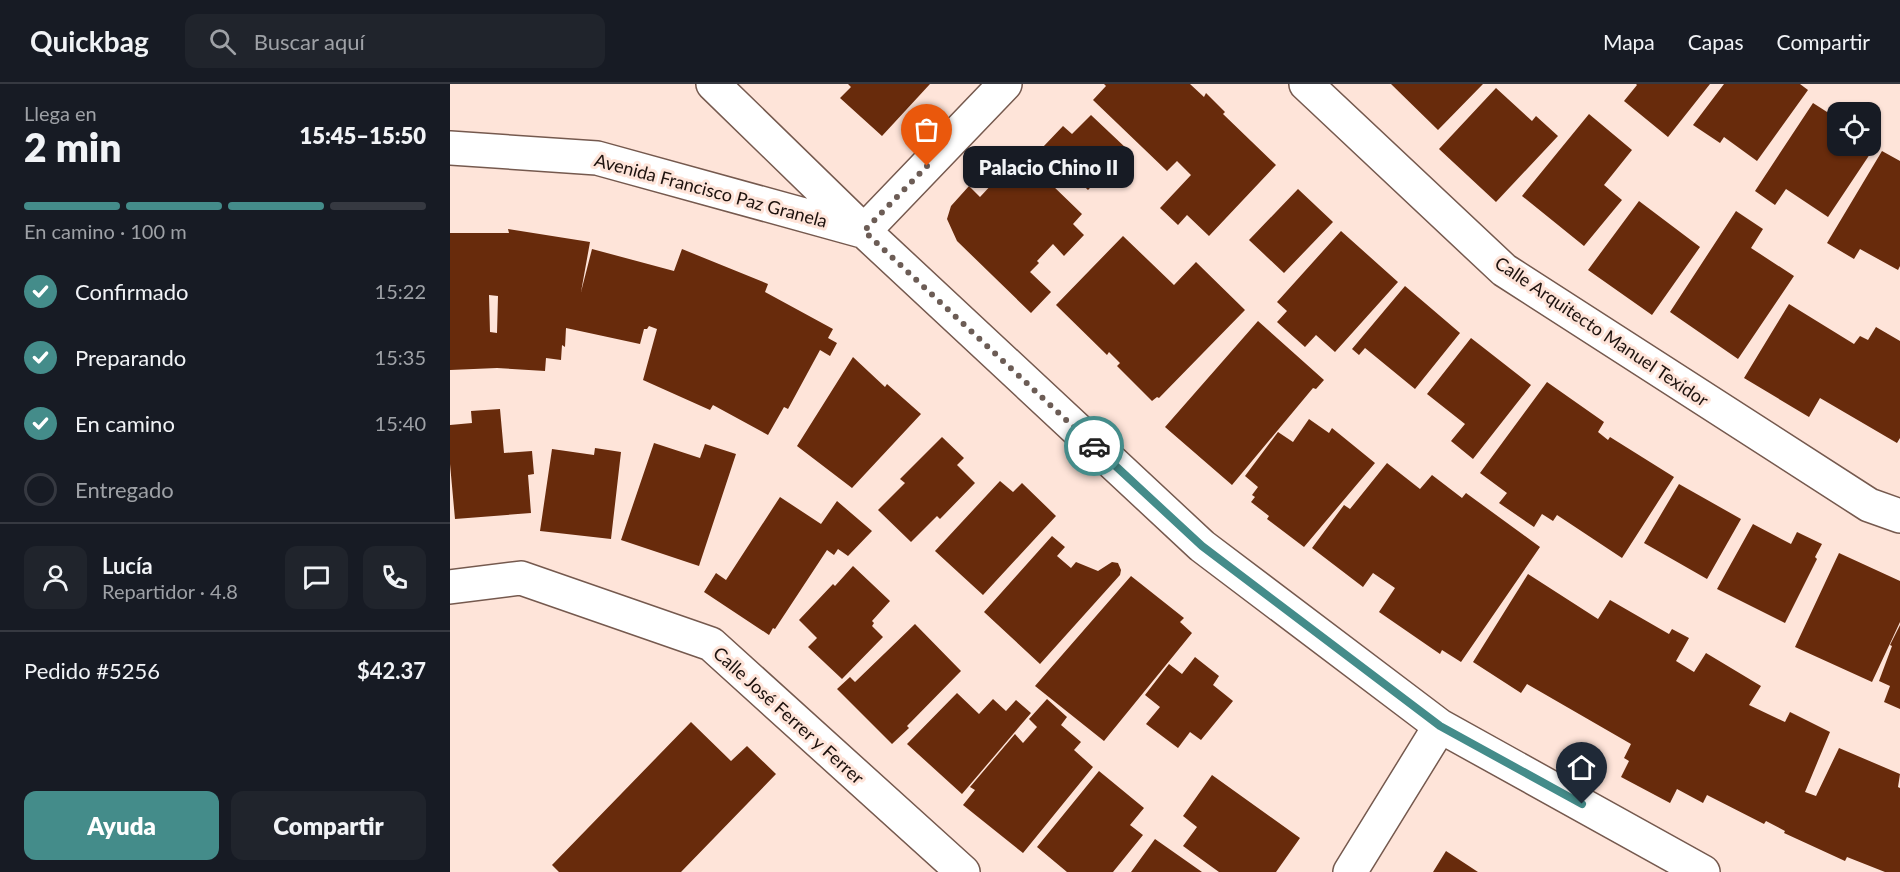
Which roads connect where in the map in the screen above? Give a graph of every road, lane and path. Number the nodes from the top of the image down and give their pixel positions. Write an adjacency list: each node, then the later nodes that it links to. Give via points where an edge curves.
1 (713, 84): 5 (street, Avenida Francisco Paz Granela)
2 (1005, 84): 5 (street)
3 (1306, 84): 6 (street, Calle Arquitecto Manuel Texidor, via 1504,270 1869,505)
4 (450, 148): 5 (street, Avenida Francisco Paz Granela, via 597,158)
5 (864, 231): 8 (street, Avenida Francisco Paz Granela, via 1202,546)
6 (1900, 516)
7 (450, 587): 9 (street, Calle José Ferrer y Ferrer, via 521,578 711,644)
8 (1440, 726): 10 (street); 11 (street, Avenida Francisco Paz Granela)
9 (963, 872)
10 (1350, 872)
11 (1703, 872)

